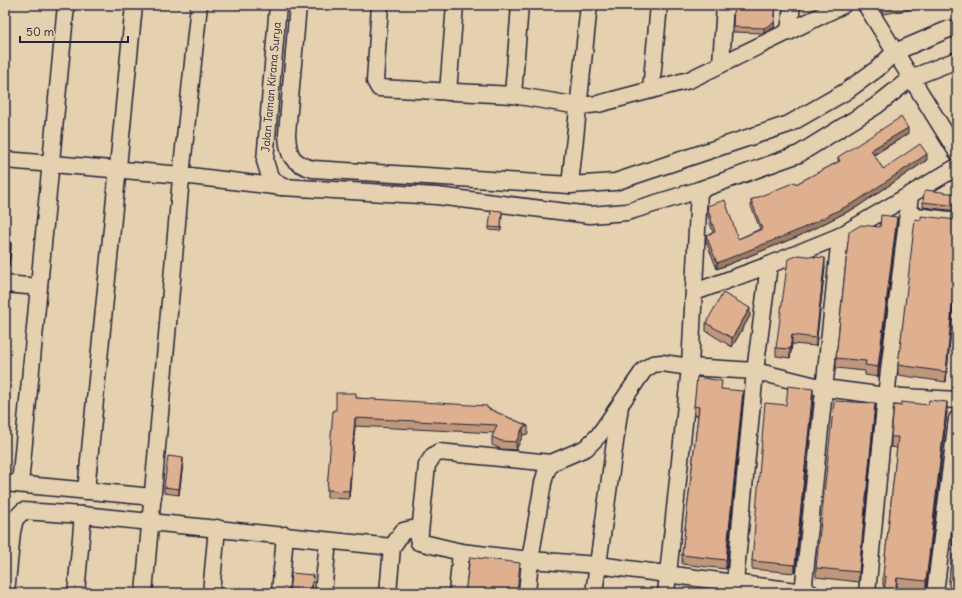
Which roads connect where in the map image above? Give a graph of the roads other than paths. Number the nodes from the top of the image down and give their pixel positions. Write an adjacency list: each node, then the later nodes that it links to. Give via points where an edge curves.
1 (66, 5): 27 (street)
2 (134, 5): 29 (street)
3 (199, 5): 30 (street)
4 (278, 5): 32 (street, Jalan Taman Kirana Surya, via 265,161 270,177)
5 (298, 5): 31 (street, Jalan Taman Kirana Surya, via 287,134 292,159 302,166 313,169)
6 (380, 5): 22 (street, via 376,85 379,88)
7 (455, 5): 22 (street)
8 (520, 5): 23 (street)
9 (589, 5): 24 (street)
10 (659, 5): 21 (street)
11 (725, 5): 19 (street)
12 (792, 5): 16 (street)
13 (843, 5): 16 (street)
14 (866, 5): 17 (street)
15 (957, 29): 17 (street, via 950,29)
16 (789, 32): 19 (street)
17 (896, 52): 20 (street); 31 (street, via 845,92 789,124 615,182)
18 (957, 60): 20 (street)
19 (721, 63): 21 (street, via 688,80)
20 (911, 78): 25 (street); 33 (street, via 876,106 799,154)
21 (650, 90): 24 (street, via 598,104)
22 (448, 92): 23 (street)
23 (513, 95): 24 (street)
24 (579, 106): 31 (street)
25 (957, 152)
26 (5, 160): 27 (street)
27 (51, 164): 29 (street); 40 (street)
28 (957, 167): 34 (street)
29 (118, 169): 30 (street); 51 (street)
30 (182, 174): 32 (street); 52 (street)
31 (570, 185)
32 (282, 187): 33 (street, via 437,196 590,216 627,212)
33 (700, 190): 41 (street)
34 (910, 195): 35 (street); 37 (street)
35 (908, 214): 36 (street); 45 (street)
36 (957, 221)
37 (840, 236): 38 (street); 44 (street)
38 (769, 265): 41 (street); 43 (street)
39 (5, 284): 40 (street)
40 (39, 287): 50 (street)
41 (695, 292): 42 (street)
42 (690, 367): 43 (street); 47 (street, via 653,364 644,370); 63 (street)
43 (755, 371): 44 (street); 64 (street)
44 (824, 388): 45 (street); 76 (street)
45 (886, 396): 46 (street); 77 (street)
46 (957, 400)
47 (621, 405): 49 (street, via 586,448); 62 (street)
48 (957, 419): 78 (street)
49 (551, 463): 58 (street, via 439,452 427,466); 61 (street, via 543,483)
50 (12, 484): 51 (street)
51 (86, 491): 52 (street)
52 (153, 497): 54 (street)
53 (83, 514): 54 (street); 65 (street, via 23,511 15,519); 66 (street)
54 (151, 522): 55 (street); 67 (street)
55 (217, 528): 56 (street); 68 (street)
56 (285, 535): 57 (street); 69 (street)
57 (328, 541): 59 (street); 70 (street)
58 (419, 542): 59 (street, via 416,531 412,529 403,531); 60 (street)
59 (392, 547): 71 (street)
60 (461, 552): 61 (street); 72 (street)
61 (530, 560): 62 (street); 73 (street)
62 (598, 565): 63 (street); 74 (street)
63 (668, 573): 64 (street); 75 (street)
64 (735, 589): 76 (street)
65 (6, 593)
66 (76, 593)
67 (144, 593)
68 (211, 593)
69 (280, 593)
70 (323, 593)
71 (388, 593)
72 (457, 593)
73 (527, 593)
74 (594, 593)
75 (666, 593)
76 (806, 593)
77 (867, 593)
78 (936, 593)

